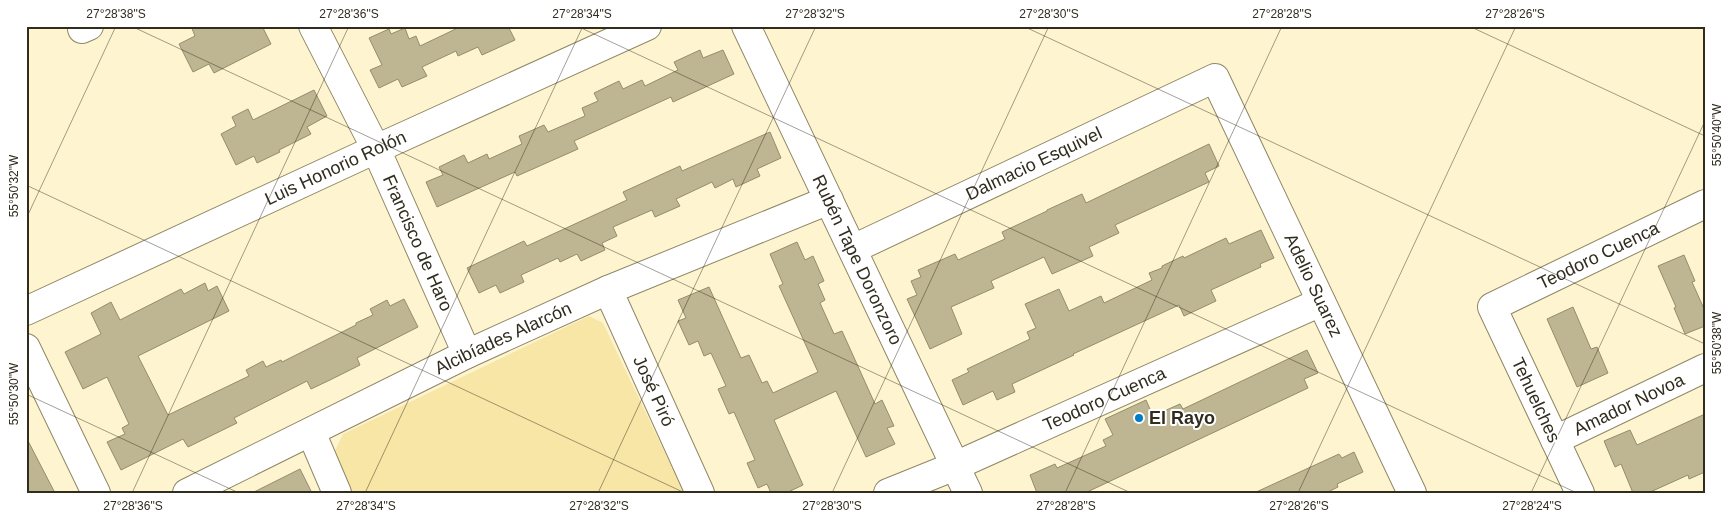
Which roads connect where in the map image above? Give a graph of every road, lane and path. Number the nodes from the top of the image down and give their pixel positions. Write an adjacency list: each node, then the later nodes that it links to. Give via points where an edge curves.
1 (314, 26): 5 (street, Francisco de Haro)
2 (647, 26): 5 (street, Luis Honorio Rolón)
3 (746, 26): 6 (street, Rubén Tape Doronzoro)
4 (1215, 78): 8 (street, Dalmacio Esquivel); 10 (street, Adelio Suarez)
5 (376, 149): 12 (street, Luis Honorio Rolón); 14 (street, Francisco de Haro)
6 (829, 200): 8 (street, Rubén Tape Doronzoro); 9 (street, Alcibíades Alarcón)
7 (1702, 213): 11 (street, Teodoro Cuenca)
8 (852, 249): 18 (street, Rubén Tape Doronzoro)
9 (608, 290): 14 (street, Alcibíades Alarcón); 22 (street, José Piró)
10 (1321, 302): 18 (street, Teodoro Cuenca); 25 (street, Adelio Suarez)
11 (1492, 307): 17 (street, Tehuelches)
12 (26, 311)
13 (28, 353): 19 (street)
14 (467, 354): 16 (street, Alcibíades Alarcón)
15 (1705, 368): 17 (street, Amador Novoa)
16 (311, 432): 20 (street, Alcibíades Alarcón); 21 (street)
17 (1555, 440): 26 (street, Tehuelches)
18 (955, 466): 23 (street, Teodoro Cuenca); 24 (street, Rubén Tape Doronzoro)
19 (96, 493)
20 (187, 493)
21 (337, 493)
22 (700, 493)
23 (888, 493)
24 (968, 493)
25 (1412, 493)
26 (1580, 493)

